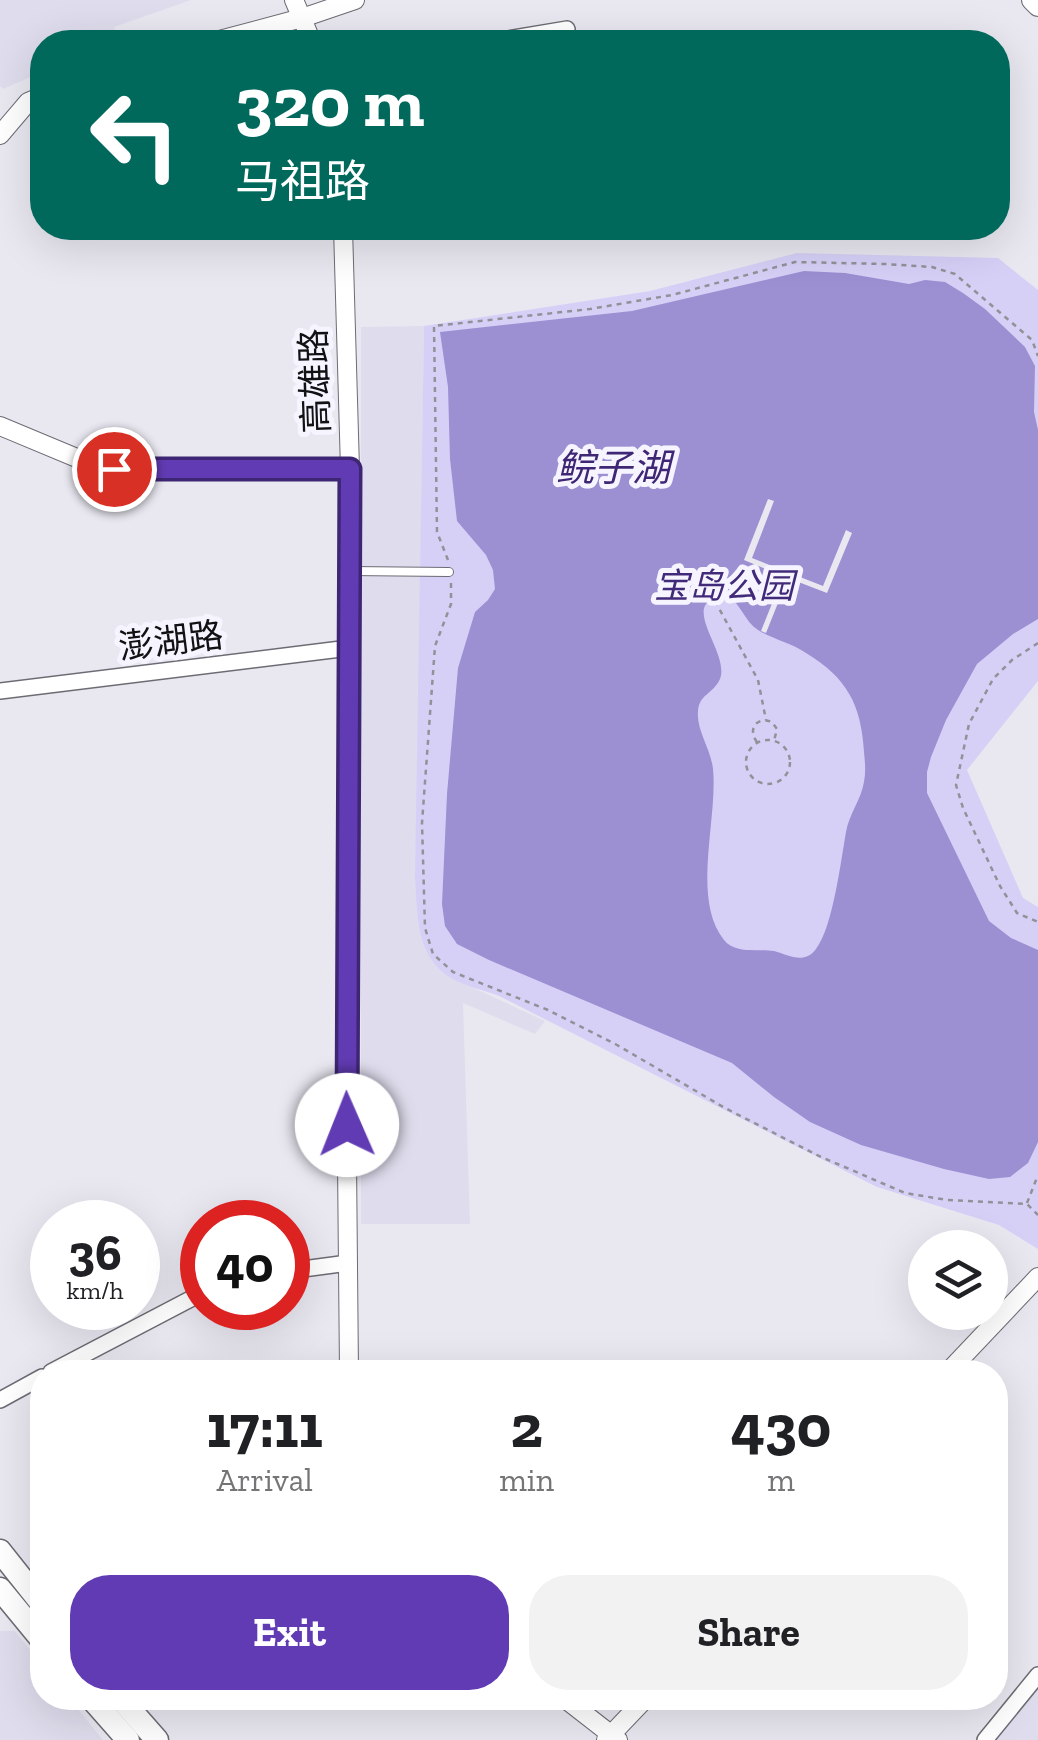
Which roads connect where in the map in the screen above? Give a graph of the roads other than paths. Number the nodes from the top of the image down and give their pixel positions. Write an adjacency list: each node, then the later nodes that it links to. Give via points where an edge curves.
1 (355, 0): 4 (street)
2 (1032, 0): 3 (main road)
3 (1038, 6)
4 (298, 9): 6 (street)
5 (567, 28): 7 (street)
6 (243, 30)
7 (556, 30)
8 (30, 101): 9 (street)
9 (0, 135)
10 (343, 240): 12 (street, 高雄路)
11 (0, 426): 12 (street, via 114,469)
12 (350, 469): 13 (street, 高雄路)
13 (350, 571): 14 (lane); 15 (street, 高雄路)
14 (449, 572)
15 (349, 648): 16 (street, 澎湖路); 17 (street, 高雄路)
16 (0, 692)
17 (348, 1263): 18 (street); 22 (street, 高雄路)
18 (310, 1267)
19 (1038, 1277): 23 (street)
20 (180, 1305): 21 (street)
21 (75, 1360)
22 (350, 1360)
23 (959, 1360)
24 (30, 1384): 25 (street)
25 (0, 1400)
26 (2, 1559): 28 (main road)
27 (0, 1589): 29 (main road)
28 (30, 1590)
29 (30, 1625)
30 (1038, 1675): 38 (street)
31 (102, 1710): 36 (main road)
32 (130, 1710): 37 (main road)
33 (578, 1710): 35 (street)
34 (636, 1710): 35 (street)
35 (612, 1738)
36 (128, 1740)
37 (156, 1740)
38 (984, 1740)

